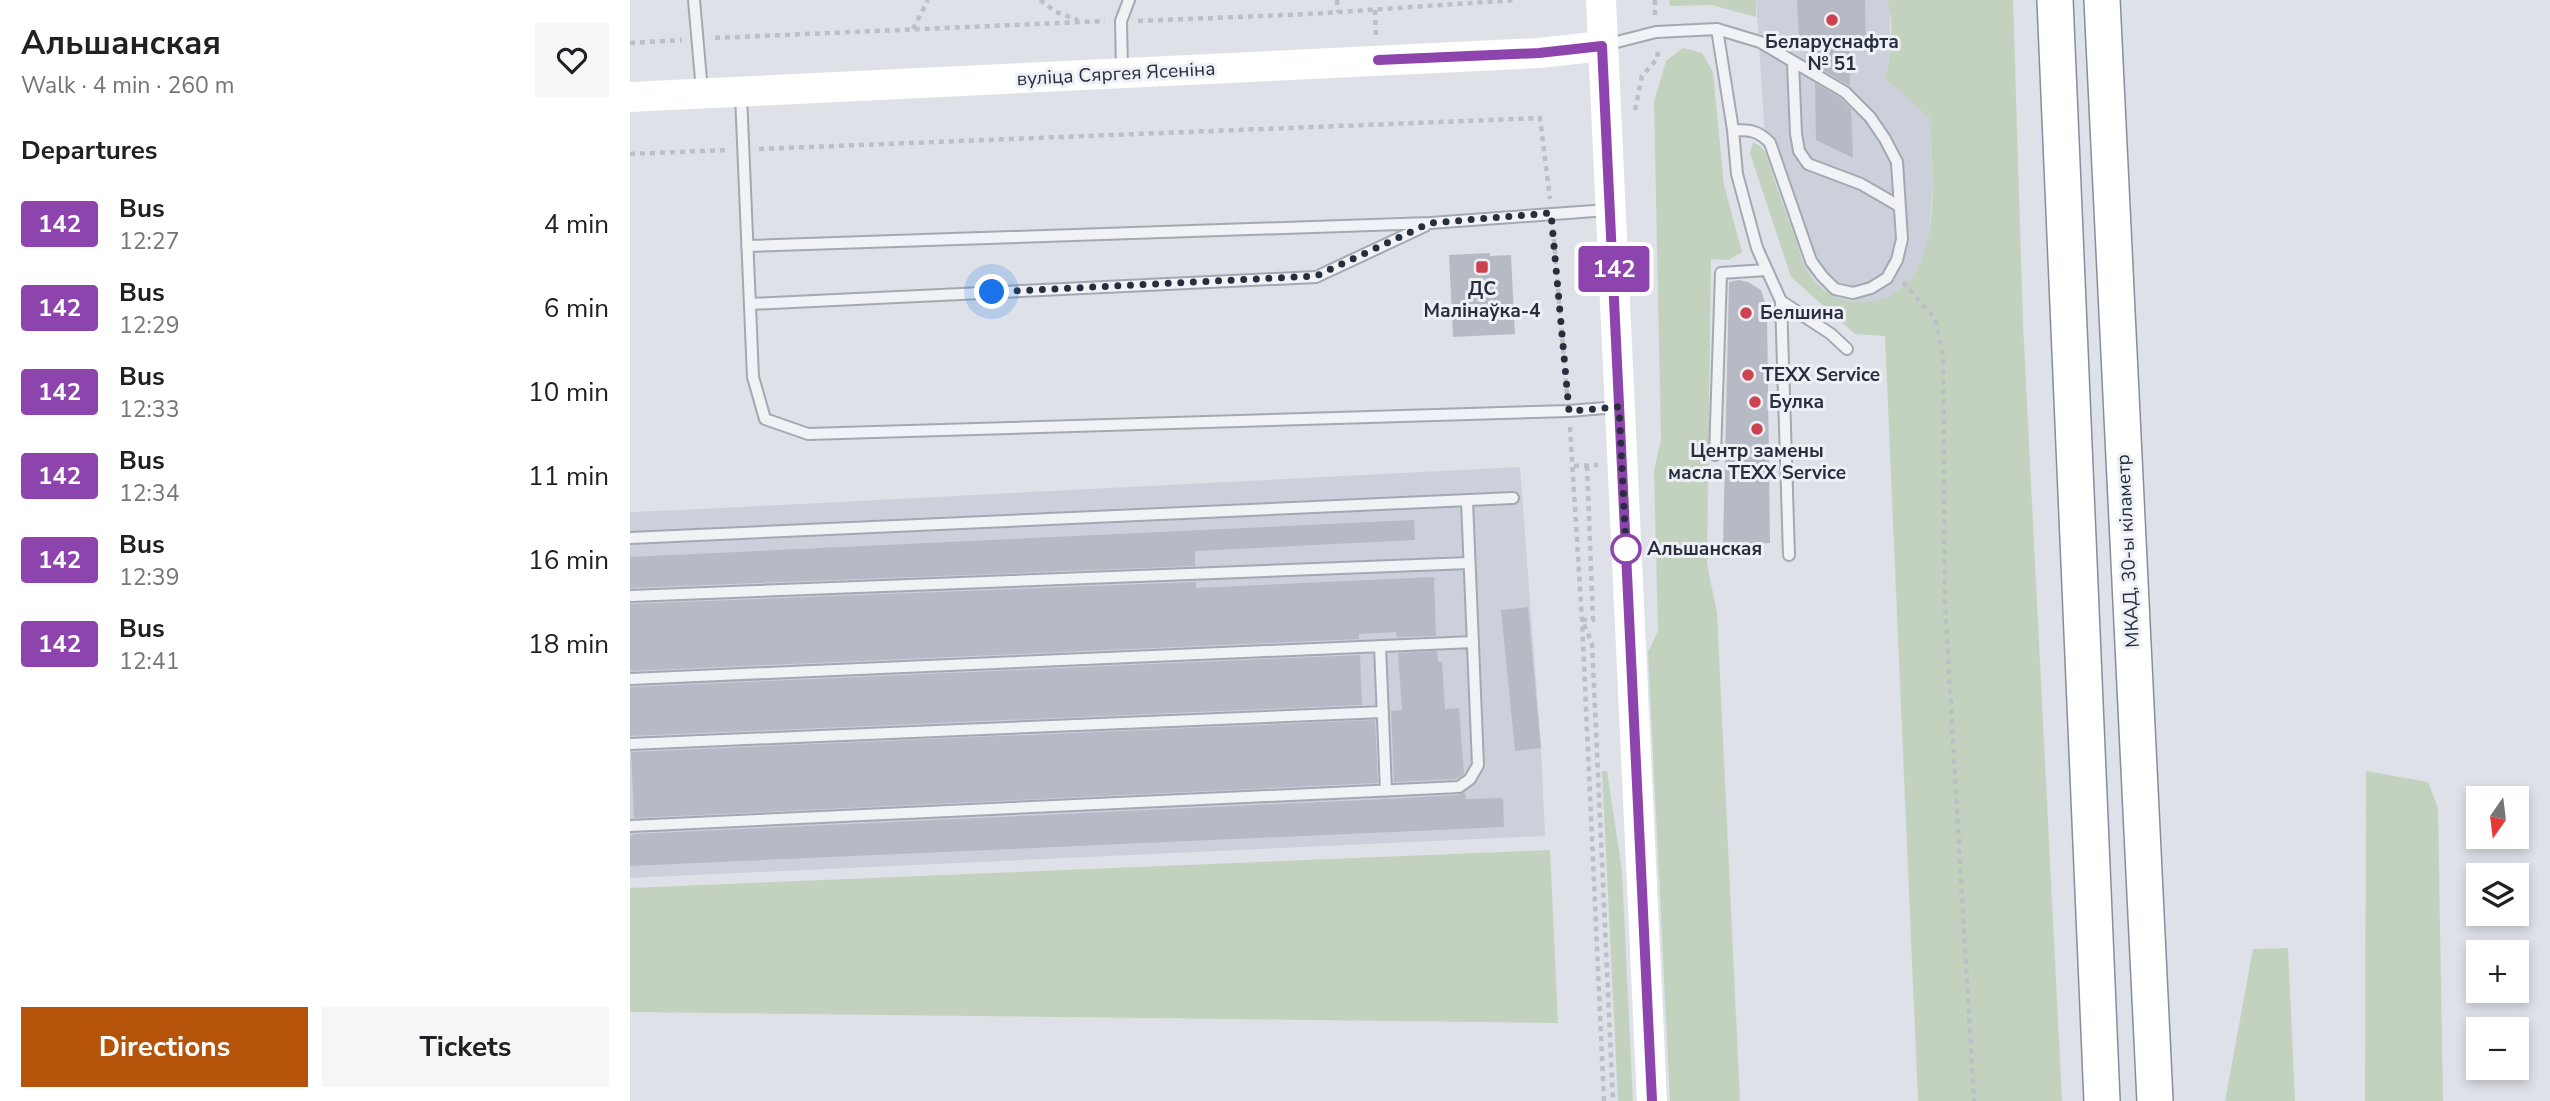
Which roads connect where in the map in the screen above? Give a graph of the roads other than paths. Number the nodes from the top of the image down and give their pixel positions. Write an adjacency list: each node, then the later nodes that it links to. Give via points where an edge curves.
1 (694, 0): 11 (lane)
2 (1129, 0): 9 (lane, via 1121,21)
3 (1601, 0): 7 (main road)
4 (2055, 0): 38 (highway)
5 (2102, 0): 39 (highway, МКАД, 30-ы кіламетр)
6 (1717, 29): 7 (lane, via 1656,32); 8 (lane, via 1760,42); 13 (lane)
7 (1602, 46): 9 (main road, вуліца Сяргея Ясеніна); 15 (main road)
8 (1793, 63): 14 (lane, via 1845,92 1870,117 1897,162); 14 (lane, via 1796,134 1799,151 1808,164 1861,184)
9 (1122, 74): 10 (main road, вуліца Сяргея Ясеніна)
10 (741, 92): 11 (main road, вуліца Сяргея Ясеніна); 17 (lane)
11 (702, 94): 12 (main road, вуліца Сяргея Ясеніна)
12 (630, 97)
13 (1733, 130): 14 (lane, via 1754,131 1770,143 1811,261 1835,289 1853,293 1887,278 1902,239); 18 (lane, via 1737,174)
14 (1899, 206)
15 (1611, 209): 16 (lane); 22 (main road)
16 (1430, 223): 17 (lane); 20 (lane, via 1316,276)
17 (747, 246): 20 (lane)
18 (1766, 270): 19 (lane); 23 (lane, via 1721,273)
19 (1781, 301): 21 (lane); 27 (lane)
20 (750, 304): 22 (lane, via 753,377 765,419 808,434)
21 (1847, 349)
22 (1619, 407): 37 (main road)
23 (1715, 456)
24 (1513, 498): 25 (lane)
25 (1466, 501): 26 (lane); 28 (lane)
26 (630, 538)
27 (1789, 555)
28 (1469, 563): 29 (lane); 30 (lane)
29 (630, 596)
30 (1473, 642): 31 (lane); 35 (lane, via 1478,765 1470,779 1459,787)
31 (1380, 646): 32 (lane); 33 (lane)
32 (630, 679)
33 (1383, 712): 34 (lane); 35 (lane)
34 (630, 744)
35 (1386, 791): 36 (lane)
36 (630, 827)
37 (1652, 1101)
38 (2102, 1101)
39 (2155, 1101)

